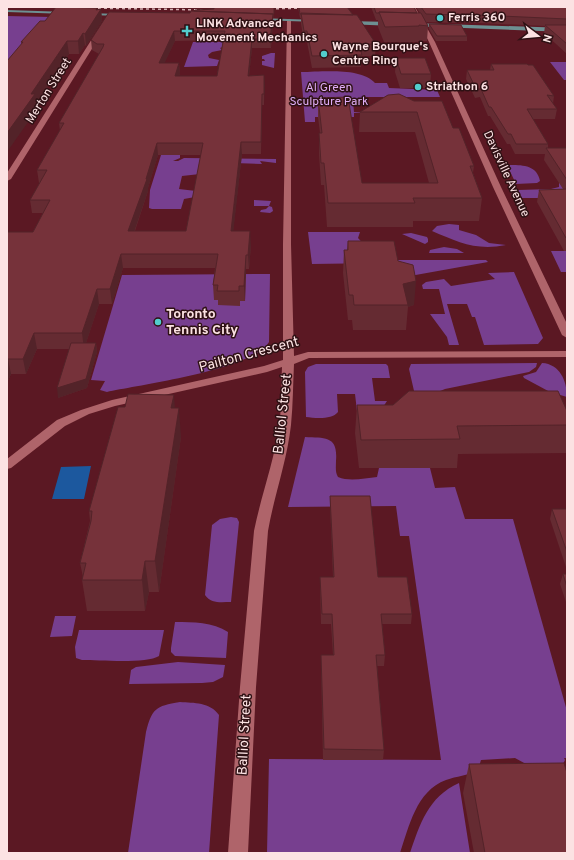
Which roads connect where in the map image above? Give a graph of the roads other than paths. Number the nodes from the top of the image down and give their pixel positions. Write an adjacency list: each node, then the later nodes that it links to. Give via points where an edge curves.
1 (414, 8): 13 (street, Davisville Avenue)
2 (7, 11): 3 (main road)
3 (73, 14)
4 (80, 14): 5 (main road, via 109,17)
5 (132, 15)
6 (252, 19): 7 (main road)
7 (289, 20): 8 (main road); 18 (street, Balliol Street)
8 (326, 21)
9 (341, 22): 11 (main road)
10 (104, 24): 15 (street, Merton Street)
11 (400, 24)
12 (407, 24): 13 (main road)
13 (422, 24): 14 (main road); 16 (street, Davisville Avenue)
14 (567, 30)
15 (7, 179)
16 (567, 335)
17 (567, 354): 18 (street, Pailton Crescent, via 308,355)
18 (288, 361): 19 (street, Pailton Crescent, via 112,403 85,412 61,423); 20 (street, Balliol Street, via 285,425 261,531)
19 (7, 465)
20 (238, 853)

